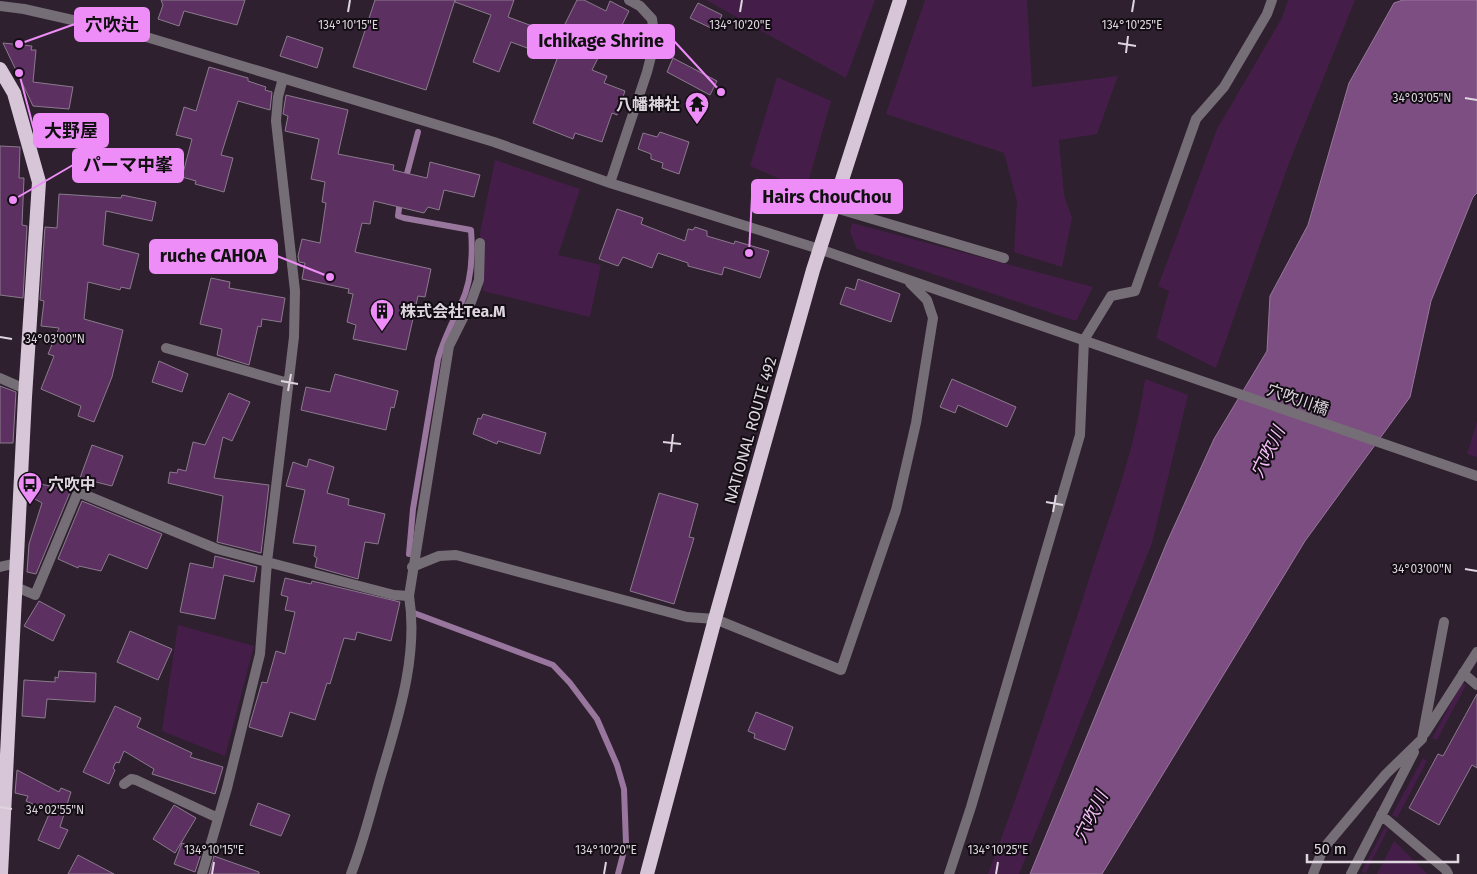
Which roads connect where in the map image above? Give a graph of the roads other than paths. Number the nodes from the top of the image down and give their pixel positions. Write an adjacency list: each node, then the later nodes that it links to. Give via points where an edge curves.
1 (629, 0): 7 (street, via 652,18 655,41 648,72)
2 (900, 0): 8 (highway, NATIONAL ROUTE 492)
3 (1272, 0): 13 (street, via 1224,87 1196,119 1135,291 1111,296)
4 (0, 6): 6 (street, 穴吹川橋, via 24,8 143,36)
5 (0, 69): 17 (highway, via 14,93 39,182)
6 (282, 78): 7 (street, 穴吹川橋, via 494,142); 16 (street, via 276,121 294,291 294,337)
7 (610, 183): 10 (street, 穴吹川橋)
8 (832, 207): 10 (highway, NATIONAL ROUTE 492); 11 (street)
9 (480, 244): 22 (street, via 479,280 449,346)
10 (819, 249): 12 (street, 穴吹川橋); 25 (highway, NATIONAL ROUTE 492)
11 (1004, 258)
12 (908, 282): 13 (street, 穴吹川橋); 25 (street, via 926,300 933,318 916,423 896,510 841,670)
13 (1084, 340): 18 (street, 穴吹川橋); 39 (street, via 1080,435)
14 (166, 348): 16 (street)
15 (0, 378): 17 (street)
16 (288, 383): 19 (street)
17 (25, 389): 20 (highway)
18 (1477, 476)
19 (267, 562): 23 (street, via 217,549 78,492 35,595); 24 (street, via 394,595); 33 (street, via 260,654)
20 (17, 563): 21 (street); 23 (highway)
21 (0, 567)
22 (412, 567): 24 (street); 25 (street, via 439,556 456,555 687,617)
23 (16, 587): 34 (highway)
24 (409, 596): 37 (street, via 413,620 399,715)
25 (715, 619): 38 (highway, NATIONAL ROUTE 492)
26 (1444, 622): 30 (street)
27 (1477, 652): 28 (street)
28 (1462, 673): 29 (street); 30 (street)
29 (1477, 685)
30 (1422, 739): 32 (street); 40 (street, via 1386,774 1323,849)
31 (124, 784): 33 (street, via 136,780)
32 (1381, 815): 41 (street); 42 (street)
33 (218, 818): 36 (street)
34 (1, 856): 35 (highway)
35 (1, 874)
36 (202, 874)
37 (351, 874)
38 (647, 874)
39 (949, 874)
40 (1313, 874)
41 (1351, 874)
42 (1448, 874)

